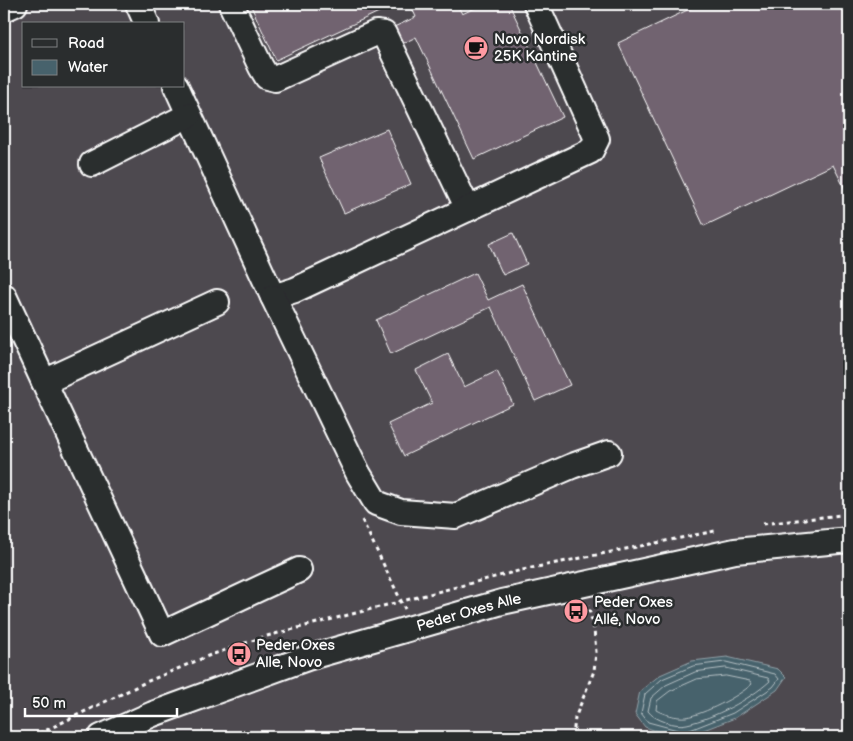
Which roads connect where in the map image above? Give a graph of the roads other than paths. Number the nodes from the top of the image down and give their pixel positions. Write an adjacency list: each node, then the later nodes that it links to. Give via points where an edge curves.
1 (15, 4): 5 (street)
2 (138, 4): 6 (street)
3 (231, 4): 10 (street, via 261,67 267,76 275,80 376,33 384,34)
4 (536, 4): 10 (street, via 597,140 591,150)
5 (4, 9)
6 (146, 22)
7 (177, 88): 8 (street)
8 (189, 115): 9 (street); 12 (street)
9 (92, 164)
10 (468, 209): 12 (street, via 295,290)
11 (4, 296): 14 (street)
12 (273, 297): 15 (street, via 358,473 376,503 401,512 456,516)
13 (217, 302): 14 (street)
14 (44, 382): 17 (street, via 162,634)
15 (609, 452)
16 (849, 540): 18 (street, Peder Oxes Alle, via 735,551 493,604 307,658 153,714)
17 (299, 570)
18 (101, 737)

